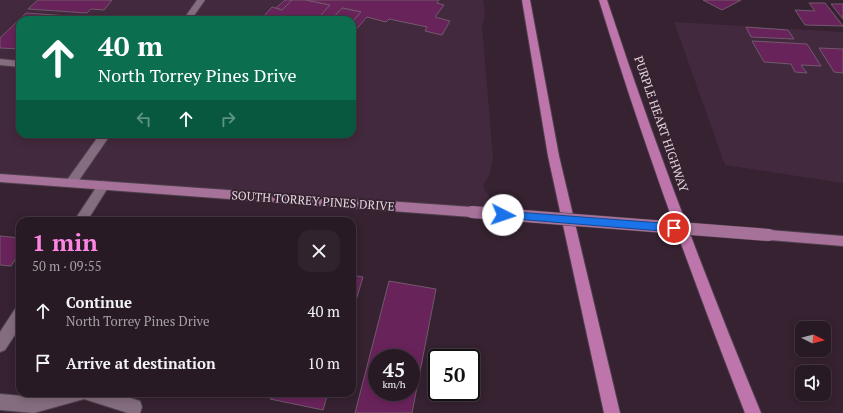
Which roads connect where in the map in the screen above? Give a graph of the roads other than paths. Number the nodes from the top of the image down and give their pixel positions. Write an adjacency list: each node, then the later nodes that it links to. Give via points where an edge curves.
1 (201, 0): 4 (street)
2 (526, 0): 20 (highway, via 547,124)
3 (603, 0): 21 (highway, PURPLE HEART HIGHWAY, via 642,118)
4 (189, 16)
5 (0, 62): 6 (street)
6 (16, 64)
7 (103, 138): 9 (street)
8 (0, 178): 9 (main road, SOUTH TORREY PINES DRIVE)
9 (71, 183): 10 (main road, SOUTH TORREY PINES DRIVE)
10 (103, 186): 11 (street); 12 (main road, SOUTH TORREY PINES DRIVE, bridge)
11 (83, 217)
12 (843, 241)
13 (16, 318): 14 (street)
14 (4, 331): 15 (street)
15 (0, 345)
16 (64, 397): 18 (street, via 34,405)
17 (101, 397): 19 (street)
18 (0, 402)
19 (134, 407)
20 (612, 413)
21 (753, 413)

